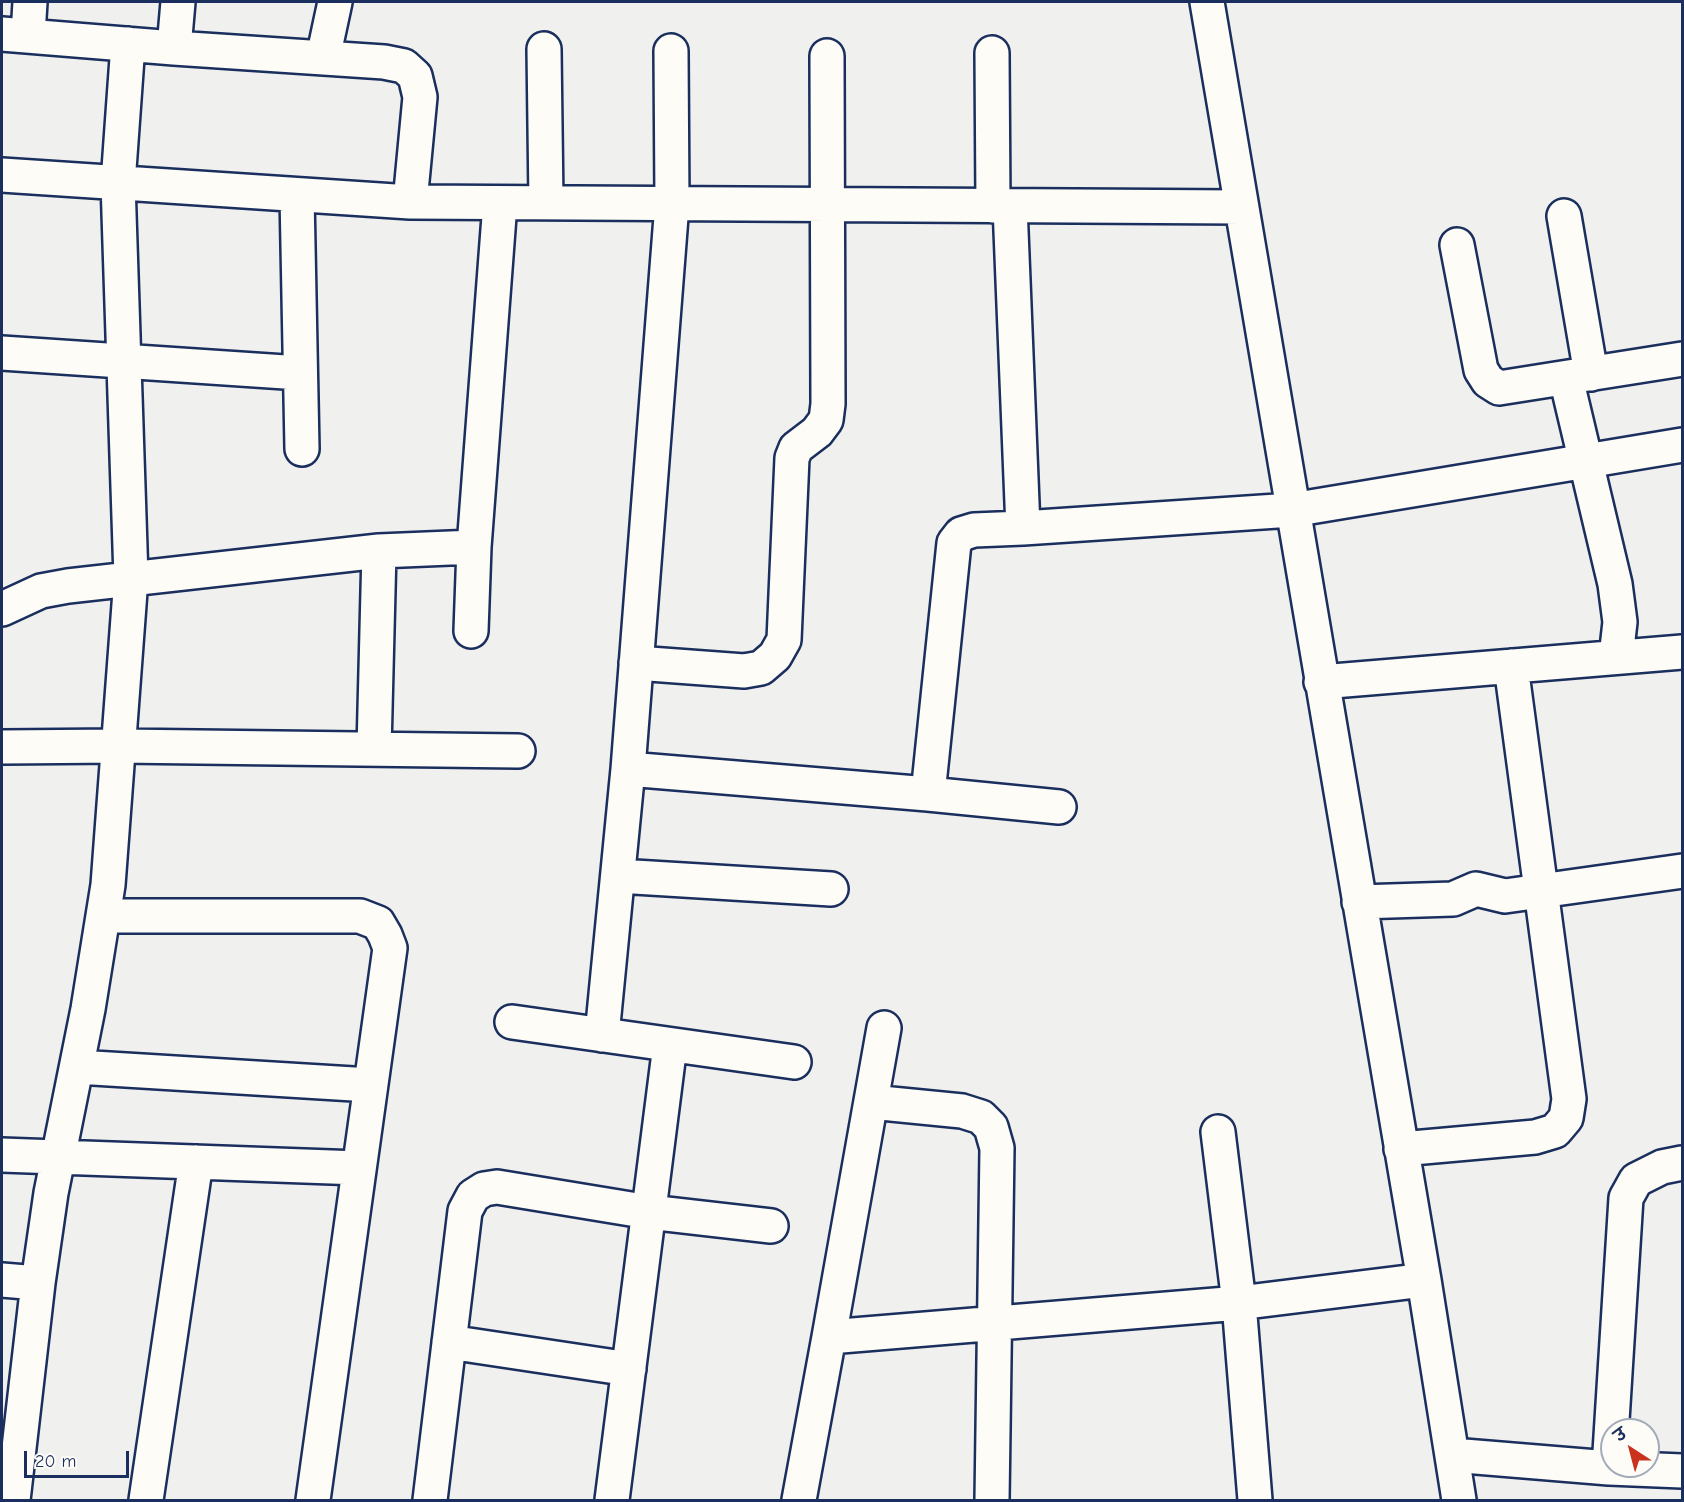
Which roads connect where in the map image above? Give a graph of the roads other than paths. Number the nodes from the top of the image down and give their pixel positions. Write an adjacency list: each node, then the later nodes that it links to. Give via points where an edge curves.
1 (30, 2): 5 (street)
2 (178, 2): 7 (street)
3 (335, 2): 12 (street)
4 (1207, 2): 22 (street)
5 (15, 34): 6 (street)
6 (128, 44): 7 (street); 14 (street)
7 (174, 48): 12 (street)
8 (544, 49): 18 (street)
9 (671, 51): 19 (street)
10 (992, 53): 21 (street)
11 (827, 56): 20 (street)
12 (323, 58): 16 (street, via 384,62 404,66 415,76 420,97)
13 (2, 175): 14 (street)
14 (118, 183): 15 (street); 27 (street)
15 (297, 195): 16 (street); 28 (street)
16 (410, 202): 17 (street)
17 (500, 202): 18 (street); 35 (street)
18 (546, 203): 19 (street)
19 (672, 204): 20 (street); 42 (street)
20 (828, 205): 21 (street); 42 (street, via 828,404 826,420 796,448 792,458 784,640 775,656 761,668 744,671)
21 (1001, 206): 22 (street); 34 (street)
22 (1241, 207): 33 (street)
23 (1564, 216): 29 (street)
24 (1457, 244): 29 (street, via 1481,370 1488,381 1499,388)
25 (2, 353): 27 (street)
26 (1683, 359): 29 (street)
27 (123, 361): 28 (street); 37 (street)
28 (300, 373): 31 (street)
29 (1579, 376): 32 (street)
30 (1683, 445): 32 (street)
31 (302, 449)
32 (1585, 462): 33 (street); 41 (street, via 1615,584 1620,622)
33 (1292, 510): 34 (street); 44 (street)
34 (1023, 528): 50 (street, via 974,530 961,534 954,543)
35 (474, 547): 36 (street); 39 (street)
36 (379, 551): 37 (street); 47 (street)
37 (132, 578): 38 (street, via 41,591); 45 (street)
38 (2, 609)
39 (471, 630)
40 (1683, 651): 41 (street)
41 (1616, 657): 43 (street)
42 (636, 663): 49 (street)
43 (1511, 666): 44 (street); 55 (street)
44 (1322, 682): 56 (street)
45 (118, 746): 46 (street); 47 (street); 57 (street)
46 (2, 747)
47 (374, 749): 48 (street)
48 (518, 751)
49 (628, 769): 50 (street); 53 (street)
50 (928, 794): 51 (street)
51 (1059, 807)
52 (1683, 871): 55 (street)
53 (618, 876): 54 (street); 60 (street)
54 (831, 889)
55 (1541, 892): 56 (street, via 1505,896 1476,889 1453,899); 67 (street, via 1569,1099 1566,1118 1555,1131 1535,1137)
56 (1359, 902): 67 (street)
57 (103, 916): 63 (street); 64 (street, via 360,916 378,923 390,948)
58 (512, 1022): 60 (street)
59 (884, 1028): 65 (street)
60 (602, 1035): 61 (street)
61 (670, 1045): 62 (street); 73 (street)
62 (794, 1062)
63 (76, 1067): 64 (street); 69 (street)
64 (370, 1085): 72 (street)
65 (871, 1102): 79 (street, via 962,1111 981,1117 991,1127 997,1148); 80 (street)
66 (1218, 1132): 78 (street)
67 (1401, 1149): 76 (street)
68 (2, 1155): 69 (street)
69 (58, 1157): 70 (street); 77 (street)
70 (196, 1162): 72 (street); 89 (street)
71 (1683, 1163): 83 (street, via 1662,1167 1636,1180 1626,1198)
72 (359, 1168): 90 (street)
73 (649, 1212): 74 (street); 81 (street, via 497,1187 473,1196 465,1211); 82 (street)
74 (771, 1226)
75 (2, 1280): 77 (street)
76 (1424, 1280): 78 (street); 84 (street)
77 (38, 1282): 88 (street)
78 (1239, 1304): 79 (street); 95 (street)
79 (995, 1323): 80 (street); 94 (street)
80 (829, 1337): 93 (street)
81 (449, 1342): 82 (street); 91 (street)
82 (629, 1369): 92 (street)
83 (1612, 1418)
84 (1452, 1455): 85 (street); 96 (street)
85 (1600, 1467)
86 (1660, 1469): 87 (street)
87 (1683, 1470)
88 (13, 1500)
89 (146, 1500)
90 (313, 1500)
91 (430, 1500)
92 (612, 1500)
93 (799, 1500)
94 (992, 1500)
95 (1255, 1500)
96 (1459, 1500)

